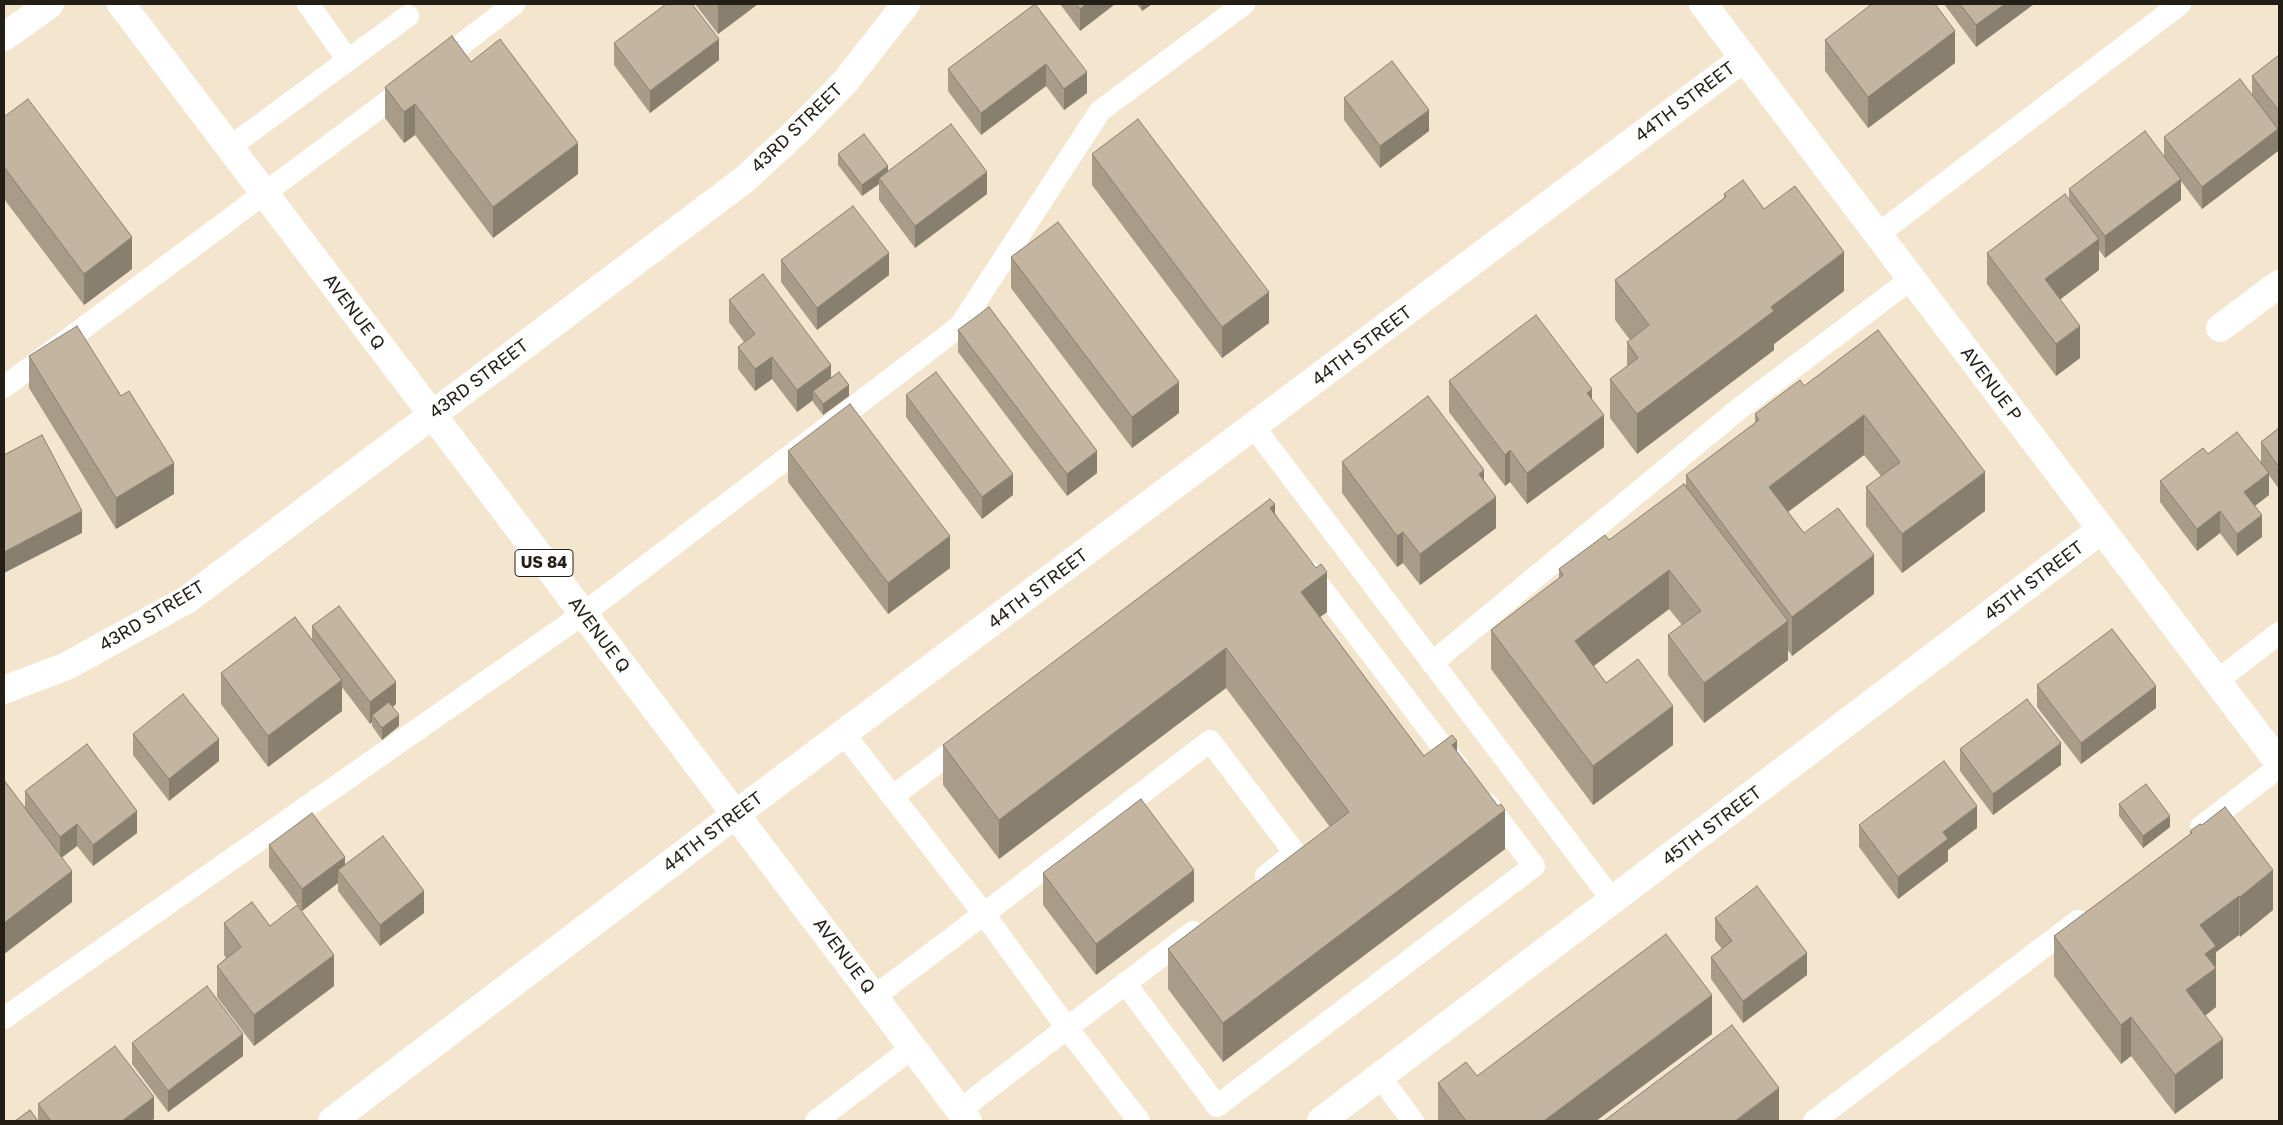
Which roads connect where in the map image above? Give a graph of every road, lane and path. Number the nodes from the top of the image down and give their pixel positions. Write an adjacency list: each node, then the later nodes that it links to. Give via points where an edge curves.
1 (50, 4): 10 (main road)
2 (121, 4): 13 (main road, AVENUE Q / US 84)
3 (308, 4): 12 (lane)
4 (514, 4): 14 (lane)
5 (906, 4): 20 (main road, 43RD STREET, via 845,82 745,179)
6 (1244, 4): 24 (lane, via 1100,111 960,326)
7 (1703, 4): 11 (main road, AVENUE P)
8 (2180, 4): 15 (lane)
9 (408, 16): 12 (lane)
10 (4, 37)
11 (1744, 58): 15 (main road, AVENUE P); 21 (main road, 44TH STREET)
12 (348, 60): 13 (lane)
13 (230, 147): 14 (main road, AVENUE Q / US 84)
14 (265, 194): 19 (lane); 20 (main road, AVENUE Q / US 84)
15 (1878, 235): 16 (main road, AVENUE P)
16 (1911, 279): 22 (main road, AVENUE P); 26 (lane, via 1740,408)
17 (2279, 284): 18 (main road)
18 (2220, 328)
19 (4, 387)
20 (432, 415): 24 (main road, AVENUE Q / US 84); 28 (main road, 43RD STREET, via 188,599 67,666)
21 (1254, 427): 26 (lane); 30 (main road, 44TH STREET)
22 (2102, 529): 27 (main road, AVENUE P); 37 (main road, 45TH STREET)
23 (1296, 554): 41 (lane, via 1534,866 1217,1106)
24 (583, 614): 34 (main road, AVENUE Q / US 84); 43 (lane)
25 (2279, 633): 27 (lane)
26 (1432, 663): 37 (lane)
27 (2216, 681): 31 (main road, AVENUE P)
28 (4, 690)
29 (988, 724): 33 (lane)
30 (844, 734): 33 (lane); 34 (main road, 44TH STREET)
31 (2279, 763)
32 (2279, 768): 35 (lane)
33 (892, 796): 39 (lane)
34 (736, 814): 42 (main road, AVENUE Q / US 84); 48 (main road, 44TH STREET)
35 (2185, 839)
36 (1249, 888): 39 (lane, via 1295,853 1210,741)
37 (1613, 901): 46 (main road, 45TH STREET)
38 (2098, 905): 53 (lane)
39 (984, 914): 42 (lane); 44 (lane)
40 (1210, 918): 41 (lane)
41 (1125, 983): 44 (lane)
42 (875, 996): 45 (main road, AVENUE Q / US 84)
43 (4, 1018)
44 (1067, 1028): 47 (lane); 50 (lane)
45 (912, 1048): 47 (main road, AVENUE Q / US 84); 49 (lane)
46 (1380, 1076): 51 (main road, 45TH STREET); 52 (lane)
47 (964, 1116)
48 (332, 1121)
49 (816, 1121)
50 (1139, 1121)
51 (1321, 1121)
52 (1413, 1121)
53 (1814, 1121)

